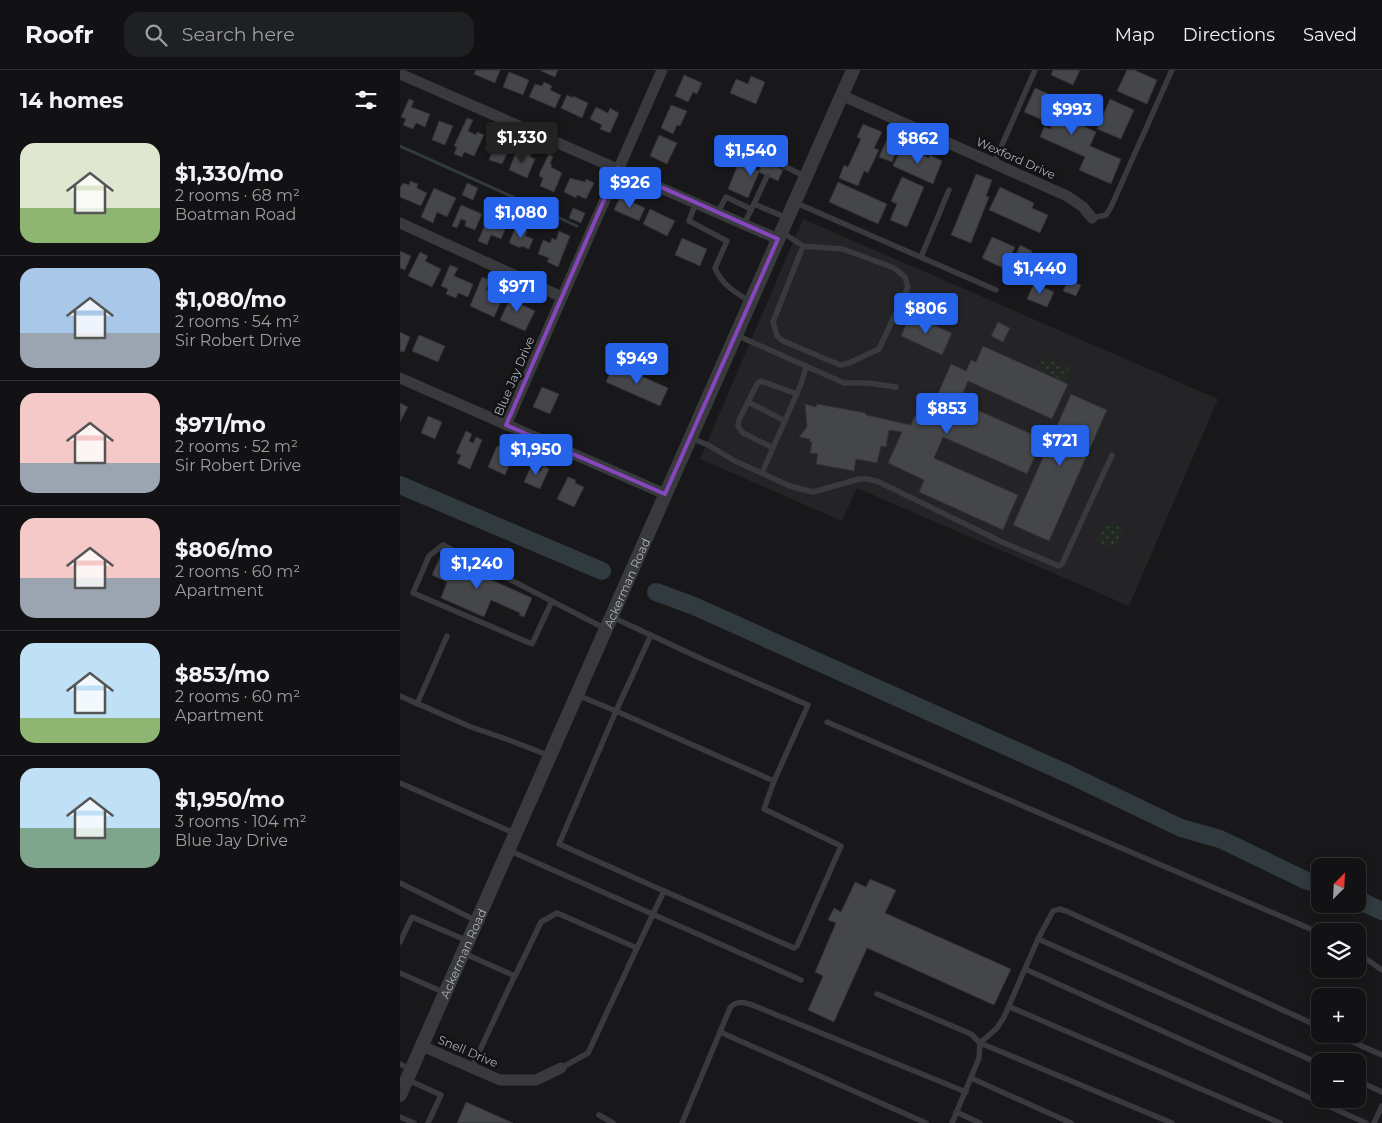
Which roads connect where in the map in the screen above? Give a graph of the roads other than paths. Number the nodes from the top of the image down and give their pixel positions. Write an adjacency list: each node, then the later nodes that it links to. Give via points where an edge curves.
1 (662, 70): 9 (street, Blue Jay Drive)
2 (853, 70): 6 (street, Ackerman Road)
3 (1035, 70): 7 (lane)
4 (1172, 70): 18 (lane, via 1111,207 1106,215)
5 (400, 74): 9 (street)
6 (841, 95): 7 (street, Wexford Drive); 11 (street, Ackerman Road)
7 (994, 163): 18 (street, Wexford Drive, via 1073,199)
8 (772, 166): 11 (lane, via 774,161)
9 (618, 168): 13 (street); 25 (street, Blue Jay Drive)
10 (767, 176): 15 (lane)
11 (806, 177): 14 (street, Ackerman Road)
12 (949, 190): 23 (lane)
13 (696, 202): 16 (street); 26 (lane, via 689,221 727,241 715,268 719,277 731,290)
14 (794, 202): 17 (street, Ackerman Road); 23 (lane)
15 (752, 207): 16 (lane, via 726,197); 17 (lane); 20 (lane)
16 (718, 212): 20 (street)
17 (788, 218): 21 (street, Ackerman Road)
18 (1092, 218)
19 (400, 223): 25 (street)
20 (744, 224): 21 (street)
21 (780, 235): 22 (lane); 26 (street, Ackerman Road)
22 (803, 246): 22 (lane, via 843,249 894,268 905,277 908,287 879,349 840,365 777,336 773,322)
23 (920, 257): 24 (lane)
24 (996, 290)
25 (562, 297): 34 (street, Blue Jay Drive)
26 (751, 302): 27 (street, Ackerman Road)
27 (736, 335): 28 (lane); 35 (street, Ackerman Road)
28 (806, 367): 30 (lane, via 844,383); 31 (lane)
29 (400, 378): 34 (street)
30 (896, 386)
31 (796, 394): 32 (lane, via 761,381); 33 (lane)
32 (748, 402): 33 (lane); 36 (lane, via 738,426 743,433)
33 (785, 421): 36 (lane)
34 (506, 425): 39 (street, Blue Jay Drive)
35 (691, 438): 38 (lane); 39 (street, Ackerman Road)
36 (773, 448): 38 (lane)
37 (1112, 455): 38 (lane, via 1059,566 878,482 859,479 813,492)
38 (762, 473)
39 (666, 494): 41 (street, Ackerman Road)
40 (552, 601): 40 (lane, via 443,545 429,556 413,593 532,644); 41 (lane)
41 (609, 623): 42 (lane); 44 (street, Ackerman Road)
42 (651, 635): 47 (lane); 50 (lane, via 808,705)
43 (447, 636): 46 (lane)
44 (577, 695): 47 (lane); 49 (street, Ackerman Road)
45 (400, 696): 46 (lane)
46 (417, 704): 49 (lane)
47 (616, 711): 50 (lane); 55 (lane, via 559,844)
48 (827, 722): 58 (lane)
49 (550, 756): 52 (street, Ackerman Road)
50 (774, 781): 55 (lane, via 764,809 841,846 794,948)
51 (400, 783): 52 (lane)
52 (516, 834): 53 (street, Ackerman Road)
53 (508, 850): 56 (lane); 57 (street, Ackerman Road)
54 (400, 883): 57 (lane)
55 (664, 891): 56 (lane)
56 (653, 914): 62 (lane); 68 (lane)
57 (477, 921): 61 (street, Ackerman Road)
58 (1311, 928)
59 (1038, 938): 64 (lane); 72 (lane, via 1052,911 1059,909); 78 (lane)
60 (400, 942): 61 (lane, via 412,916)
61 (466, 947): 67 (lane); 69 (street, Ackerman Road)
62 (637, 948): 67 (lane, via 557,913 541,922); 80 (lane, via 588,1053)
63 (1366, 959): 65 (lane)
64 (1025, 970): 71 (lane); 102 (lane)
65 (1382, 970)
66 (400, 973): 69 (lane)
67 (515, 975): 79 (lane)
68 (801, 980)
69 (445, 993): 76 (street, Ackerman Road)
70 (877, 994): 74 (lane, via 971,1034)
71 (1010, 1007): 74 (lane, via 997,1028); 101 (lane)
72 (1311, 1023)
73 (720, 1032): 84 (lane, via 730,1008 740,1002); 95 (lane); 96 (lane)
74 (980, 1043): 82 (lane, via 980,1058); 100 (lane)
75 (1355, 1043): 77 (lane)
76 (422, 1046): 79 (street, Snell Drive); 81 (street, Ackerman Road)
77 (1382, 1055)
78 (1311, 1060)
79 (472, 1068): 80 (street, Snell Drive, via 500,1080 536,1080)
80 (561, 1068)
81 (406, 1071): 86 (street, Ackerman Road); 93 (lane, via 442,1095)
82 (971, 1078): 84 (lane); 99 (lane)
83 (1366, 1085): 85 (lane)
84 (966, 1092): 88 (lane)
85 (1382, 1092)
86 (400, 1095)
87 (1382, 1106): 91 (lane)
88 (956, 1112): 97 (lane); 98 (lane)
89 (599, 1115): 94 (lane)
90 (400, 1117): 92 (lane)
91 (1378, 1120)
92 (414, 1123)
93 (428, 1123)
94 (614, 1123)
95 (682, 1123)
96 (926, 1123)
97 (952, 1123)
98 (980, 1123)
99 (1071, 1123)
100 (1172, 1123)
101 (1280, 1123)
102 (1366, 1123)

